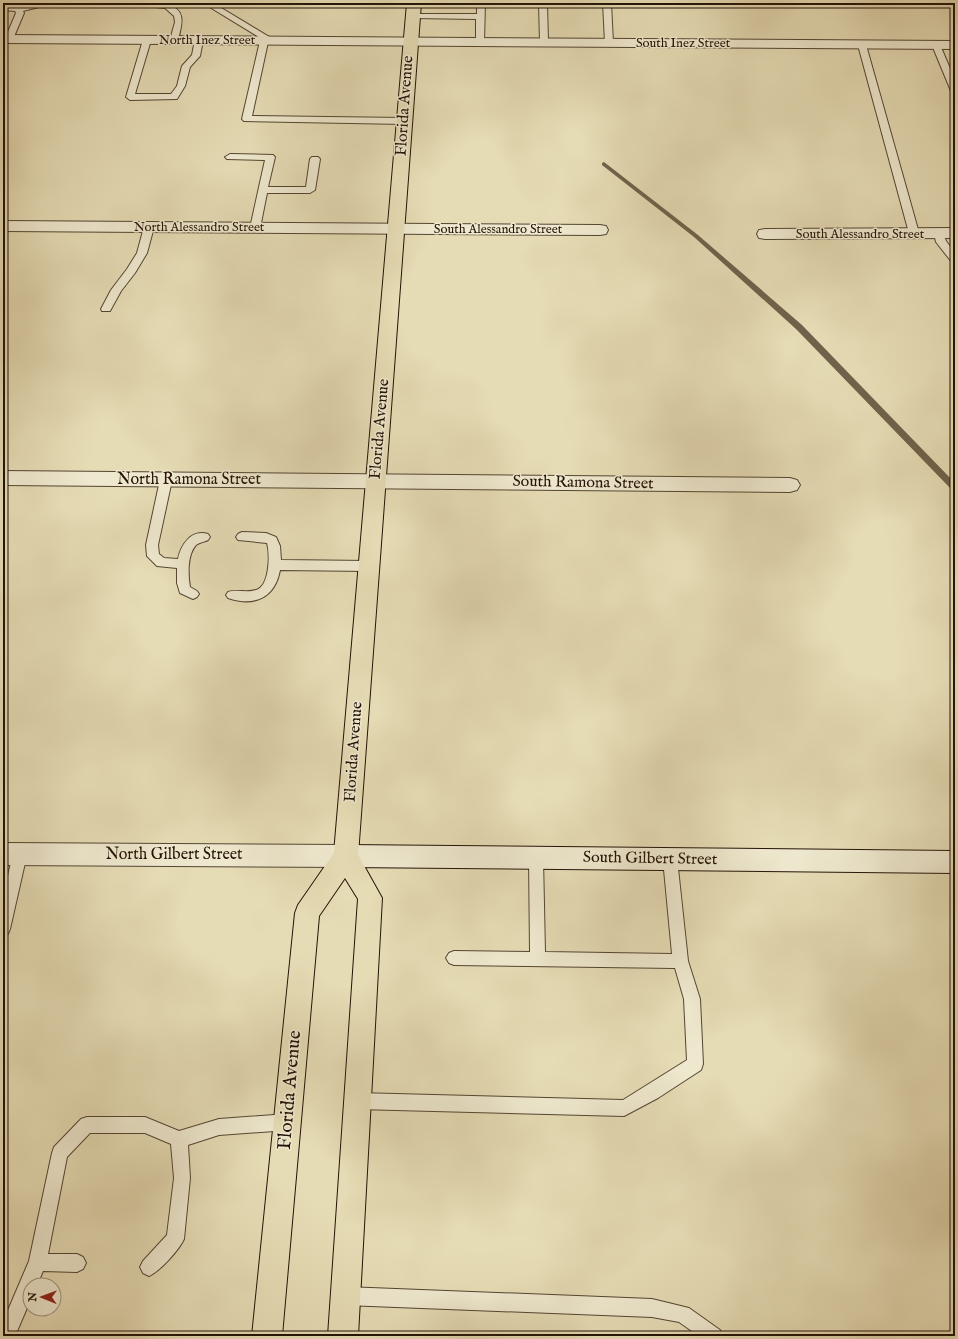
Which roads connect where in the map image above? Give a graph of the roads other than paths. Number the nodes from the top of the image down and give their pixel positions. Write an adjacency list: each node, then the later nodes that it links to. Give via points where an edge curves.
1 (207, 3): 13 (lane)
2 (481, 3): 8 (lane)
3 (543, 3): 16 (lane)
4 (607, 3): 17 (lane)
5 (3, 8): 6 (lane)
6 (18, 9): 9 (lane, via 20,14); 11 (lane, via 39,5 167,6 178,16)
7 (413, 10): 8 (lane); 14 (main road, Florida Avenue)
8 (481, 17): 15 (lane)
9 (6, 39): 10 (street, North Inez Street)
10 (147, 40): 11 (street, North Inez Street); 12 (lane, via 130,97 174,97 181,86 186,66 196,56)
11 (174, 40): 12 (street, North Inez Street)
12 (200, 40): 13 (street, North Inez Street)
13 (268, 41): 14 (street, North Inez Street); 22 (lane, via 247,119)
14 (411, 41): 15 (street, South Inez Street); 22 (main road, Florida Avenue)
15 (480, 42): 16 (street, South Inez Street)
16 (544, 42): 17 (street, South Inez Street)
17 (609, 43): 18 (street, South Inez Street)
18 (862, 45): 19 (street, South Inez Street); 33 (lane)
19 (936, 45): 20 (street, South Inez Street); 21 (lane)
20 (955, 45)
21 (955, 91)
22 (404, 121): 29 (main road, Florida Avenue)
23 (230, 157): 25 (lane, via 270,157)
24 (315, 159): 25 (lane, via 310,190)
25 (263, 190): 28 (lane)
26 (3, 226): 27 (street, North Alessandro Street)
27 (149, 227): 28 (street, North Alessandro Street); 35 (lane, via 142,253)
28 (255, 228): 29 (street, North Alessandro Street)
29 (396, 229): 30 (street, South Alessandro Street); 38 (main road, Florida Avenue)
30 (600, 230)
31 (947, 233): 33 (street, South Alessandro Street); 34 (lane, via 941,242)
32 (765, 234): 33 (street, South Alessandro Street)
33 (914, 234)
34 (955, 259)
35 (106, 309)
36 (3, 478): 37 (street, North Ramona Street)
37 (166, 480): 38 (street, North Ramona Street); 42 (lane, via 152,545 153,556 161,563)
38 (376, 482): 39 (street, South Ramona Street); 44 (main road, Florida Avenue)
39 (790, 485)
40 (204, 537): 42 (lane, via 192,541)
41 (242, 537): 43 (lane, via 272,540 275,547)
42 (182, 564): 45 (lane, via 184,590)
43 (275, 565): 44 (lane); 46 (lane, via 265,591 256,595)
44 (368, 566): 48 (main road, Florida Avenue)
45 (193, 594)
46 (232, 595)
47 (12, 854): 48 (street, North Gilbert Street); 52 (lane)
48 (346, 856): 49 (street, South Gilbert Street); 56 (main road, via 370,898); 57 (main road, Florida Avenue, via 307,913)
49 (536, 858): 50 (street, South Gilbert Street); 54 (lane)
50 (670, 859): 51 (street, South Gilbert Street); 55 (lane)
51 (955, 862)
52 (3, 929)
53 (454, 958): 54 (lane)
54 (538, 959): 55 (lane)
55 (680, 962): 56 (lane, via 692,999 695,1064 624,1108)
56 (357, 1101): 62 (main road)
57 (288, 1122): 58 (lane, via 219,1127); 64 (main road, Florida Avenue)
58 (179, 1138): 59 (lane, via 145,1125 87,1125 60,1153); 61 (lane, via 182,1178 175,1239)
59 (38, 1262): 60 (lane); 63 (lane)
60 (77, 1263)
61 (149, 1267)
62 (345, 1296): 65 (main road); 66 (lane, via 652,1308 683,1314)
63 (6, 1336)
64 (267, 1336)
65 (343, 1336)
66 (714, 1336)

